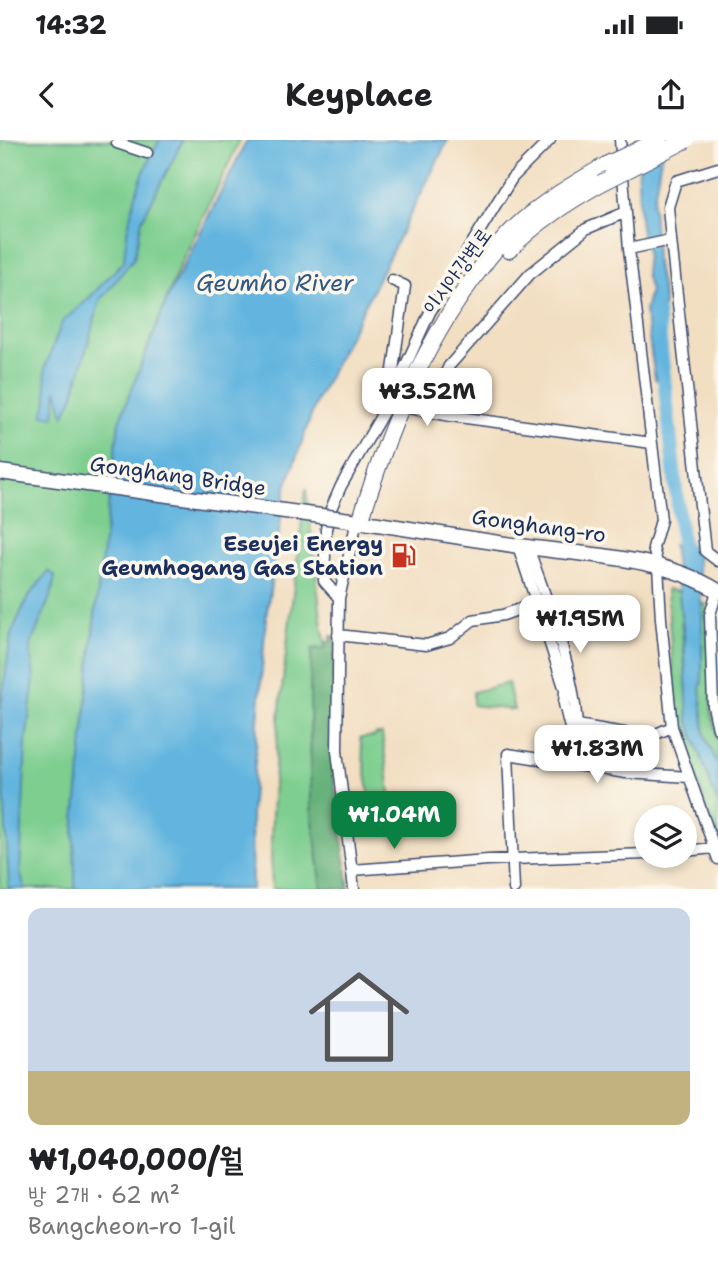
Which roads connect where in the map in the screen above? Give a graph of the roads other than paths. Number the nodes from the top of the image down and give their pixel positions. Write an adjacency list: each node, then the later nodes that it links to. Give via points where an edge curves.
1 (550, 140): 12 (street, via 512,178 430,312)
2 (620, 140): 8 (street)
3 (659, 140): 17 (highway, 이시아강변로, bridge, via 559,192 519,224 485,262 452,307 407,391)
4 (687, 140): 13 (highway, 이시아강변로, bridge, via 566,203 521,238 459,313)
5 (117, 143): 6 (street)
6 (147, 153)
7 (718, 168): 9 (street, via 676,181 668,207)
8 (626, 212): 10 (street); 14 (street, via 586,229 530,274 449,366 439,387 440,399)
9 (670, 240): 10 (street); 19 (street, via 705,551)
10 (629, 249): 15 (street)
11 (392, 280): 12 (street, via 405,286)
12 (389, 402): 22 (street, via 330,511 324,581)
13 (409, 408): 14 (street); 17 (highway, 이시아강변로)
14 (451, 416): 15 (street)
15 (652, 443): 20 (street, via 661,520 653,548)
16 (0, 472): 17 (main road, Gonghang Bridge, bridge)
17 (359, 521): 18 (main road, Gonghang-ro); 22 (street)
18 (523, 547): 20 (main road, Gonghang-ro); 23 (street); 27 (street, via 567,664 577,724 630,734)
19 (718, 561)
20 (658, 566): 21 (main road, Gonghang-ro); 25 (street)
21 (718, 591): 26 (street, via 710,615)
22 (340, 598): 24 (street)
23 (537, 603): 24 (street, via 473,620 450,638 426,645); 28 (street, via 565,690 571,732)
24 (338, 635): 35 (street, via 337,751)
25 (672, 727): 27 (street); 30 (street)
26 (718, 729)
27 (636, 741): 29 (street)
28 (567, 763): 29 (street); 34 (street, via 508,754)
29 (592, 768): 30 (street)
30 (689, 776): 32 (street)
31 (697, 852): 32 (street)
32 (716, 854)
33 (634, 855): 34 (street)
34 (513, 861): 35 (street); 37 (street)
35 (352, 870): 36 (street)
36 (354, 889)
37 (514, 889)

